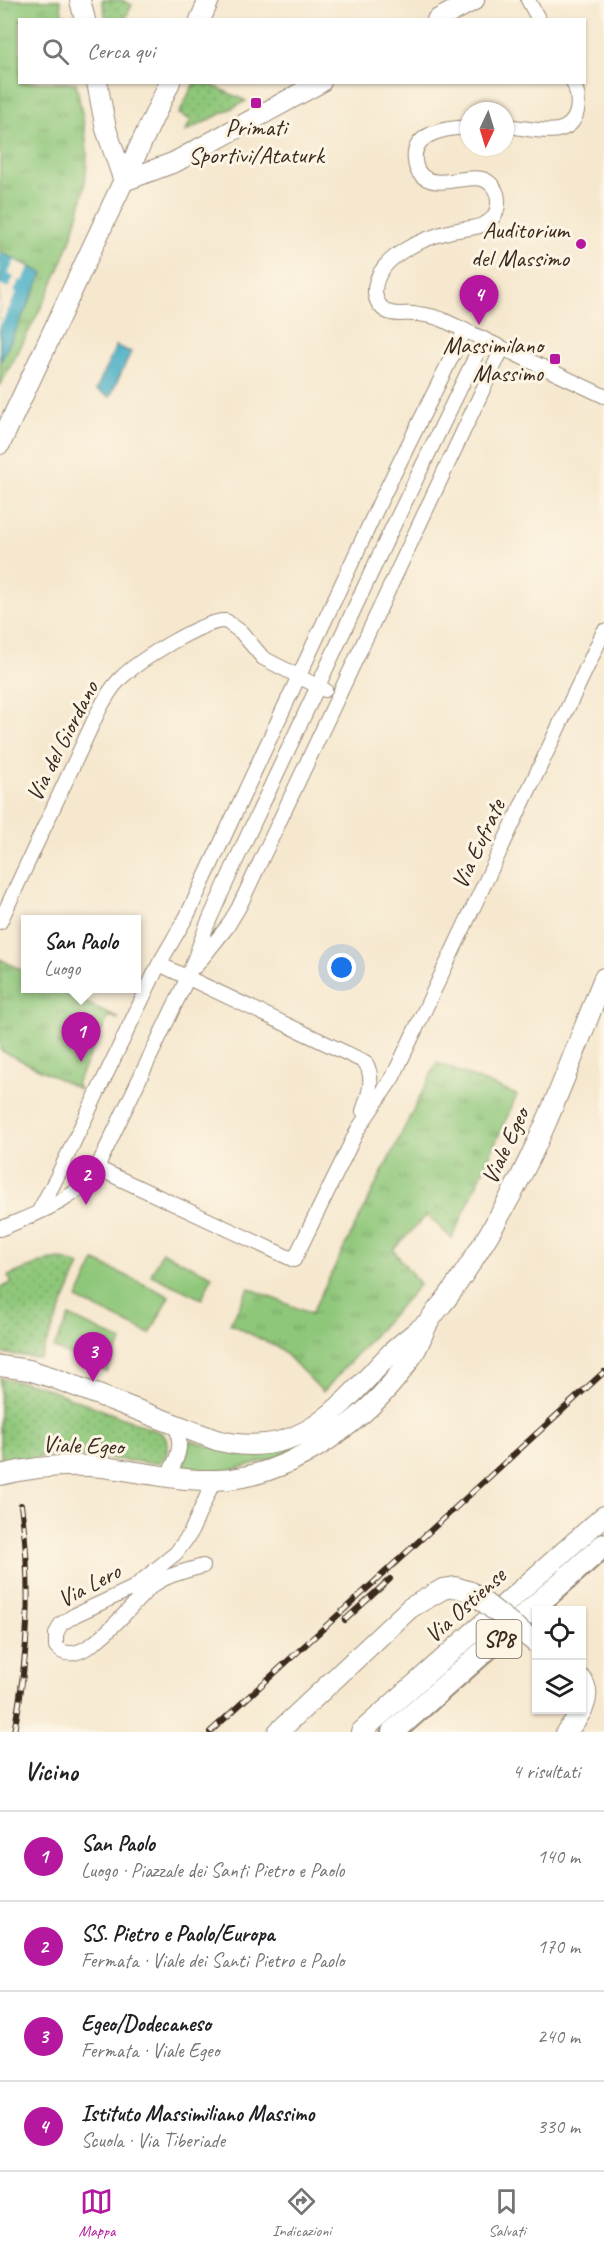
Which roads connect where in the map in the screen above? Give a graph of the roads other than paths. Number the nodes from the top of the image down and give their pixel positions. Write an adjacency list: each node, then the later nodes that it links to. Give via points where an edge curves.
1 (80, 0): 5 (main road)
2 (210, 0): 6 (main road)
3 (474, 0): 7 (main road)
4 (528, 0): 8 (street)
5 (84, 18)
6 (201, 18)
7 (441, 18)
8 (537, 18)
9 (96, 84): 15 (main road)
10 (169, 84): 15 (main road)
11 (317, 84): 15 (main road, via 195,151)
12 (574, 84): 13 (street, via 578,108 567,128 552,131)
13 (514, 127)
14 (460, 128): 16 (street, via 426,136 416,149 416,166 422,177 434,182 472,177 487,182 498,200 495,214 482,225 436,236 394,258 379,274 375,293 380,305 391,313 426,315)
15 (124, 181): 23 (main road)
16 (465, 330): 17 (street); 20 (street)
17 (484, 339): 18 (street); 21 (street)
18 (502, 349): 19 (street); 22 (street)
19 (604, 396)
20 (426, 408): 21 (street); 24 (street)
21 (446, 417): 22 (street); 25 (street)
22 (465, 426): 26 (street)
23 (0, 444)
24 (380, 502): 25 (street); 27 (street)
25 (400, 511): 26 (street); 28 (street)
26 (421, 521): 29 (street)
27 (337, 597): 28 (street); 31 (street)
28 (357, 606): 29 (street); 32 (street)
29 (376, 615): 33 (street)
30 (604, 631): 44 (street, Via Eufrate, via 393,1077)
31 (298, 677): 32 (street); 34 (street); 40 (street, Via del Giordano, via 263,658 237,628 222,620 175,641 128,671 94,720)
32 (319, 687): 33 (street); 35 (street)
33 (338, 697): 36 (street)
34 (255, 770): 35 (street); 37 (street)
35 (275, 779): 36 (street); 38 (street)
36 (294, 788): 39 (street)
37 (221, 843): 38 (street); 41 (street, via 187,916)
38 (240, 852): 39 (street); 42 (street)
39 (261, 861): 42 (street, via 231,922)
40 (0, 922)
41 (159, 963): 42 (street); 46 (street)
42 (188, 977): 44 (street, via 365,1062 371,1083); 45 (street)
43 (604, 978): 48 (main road, Viale Egeo, via 545,1125 515,1188 475,1257)
44 (358, 1129): 45 (street, via 294,1260)
45 (97, 1168): 46 (street, via 75,1192)
46 (38, 1211): 47 (street)
47 (0, 1229)
48 (428, 1323): 50 (main road, Viale Egeo, via 395,1349 332,1415 292,1438 245,1446); 53 (main road, Viale Egeo, via 397,1376 354,1420 324,1443 266,1470)
49 (0, 1366): 50 (main road, Viale Egeo, via 54,1378)
50 (176, 1426): 52 (street, via 179,1452)
51 (0, 1475): 52 (main road, Viale Egeo, via 74,1465)
52 (166, 1477): 53 (main road, Viale Egeo)
53 (214, 1480): 56 (street, Via Lero, via 180,1549 133,1588 61,1624 56,1646 68,1654 86,1650 151,1587 175,1574)
54 (604, 1516): 60 (main road, Via Ostiense)
55 (604, 1545): 61 (main road, SP8)
56 (203, 1566)
57 (532, 1638): 59 (main road, bridge, via 471,1592 455,1587 442,1589 410,1608)
58 (578, 1714): 62 (main road)
59 (278, 1732)
60 (361, 1732)
61 (393, 1732)
62 (566, 1732)

